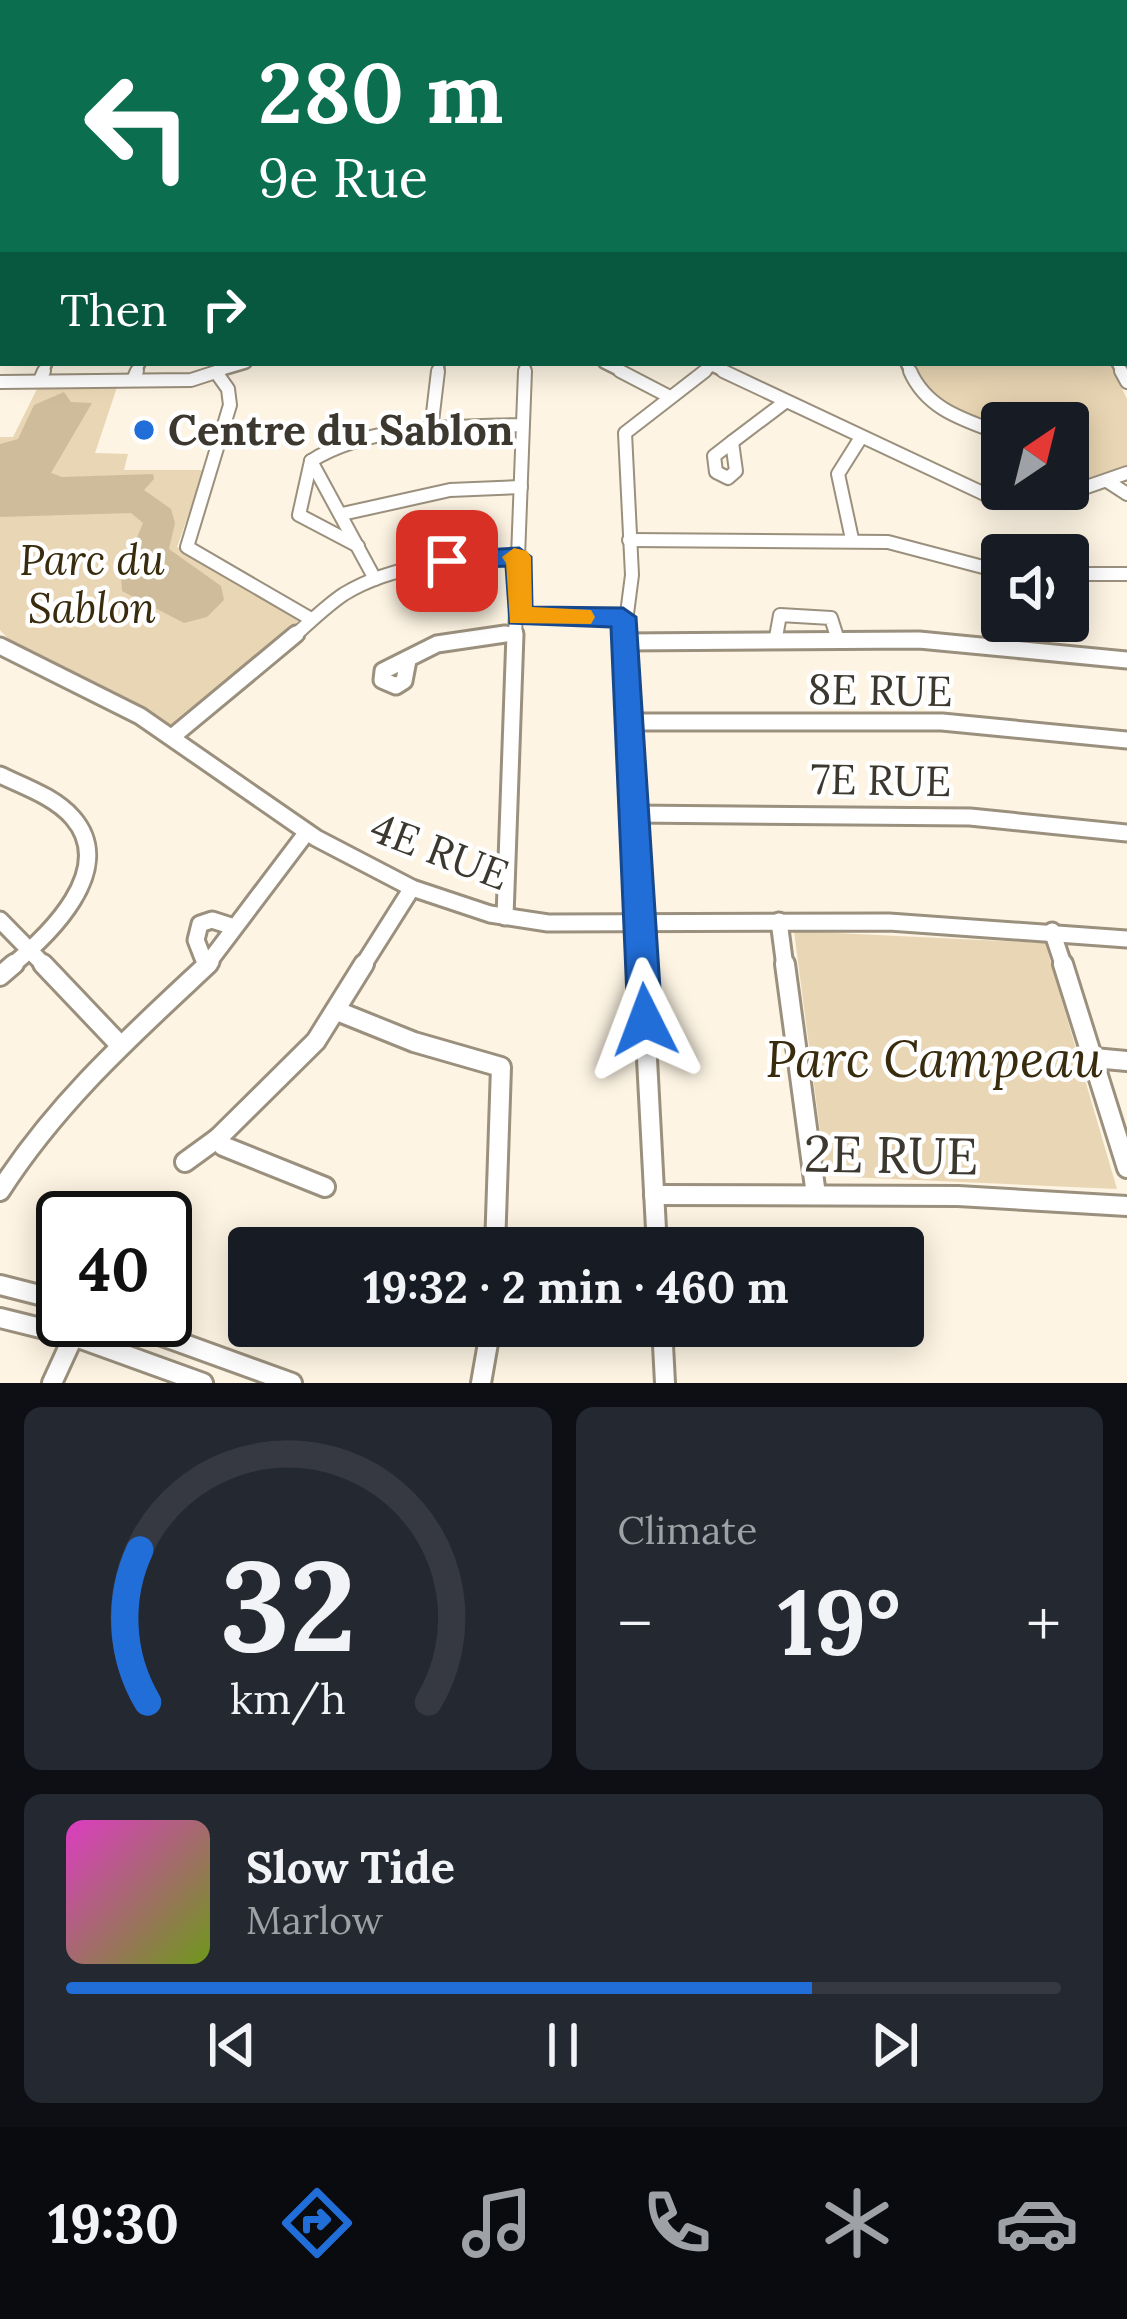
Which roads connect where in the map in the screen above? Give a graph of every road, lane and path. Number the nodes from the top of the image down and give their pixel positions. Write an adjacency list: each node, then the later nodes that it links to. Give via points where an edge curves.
1 (46, 366): 11 (street)
2 (139, 366): 12 (street)
3 (239, 366): 10 (street)
4 (439, 366): 18 (street)
5 (525, 366): 16 (street)
6 (610, 366): 14 (street)
7 (713, 366): 14 (street)
8 (716, 366): 15 (street)
9 (907, 366): 17 (street, via 932,406)
10 (218, 375): 12 (street); 38 (street, via 230,405 187,547)
11 (40, 380): 12 (street); 13 (street)
12 (133, 380)
13 (0, 382)
14 (670, 397): 30 (street, via 625,433)
15 (785, 402): 19 (street); 20 (street)
16 (522, 425): 18 (street); 24 (street)
17 (981, 426)
18 (431, 430): 21 (street)
19 (860, 439): 27 (street); 29 (street, via 836,472)
20 (732, 442)
21 (311, 461): 28 (street); 31 (street, via 298,515)
22 (1127, 473): 23 (street)
23 (1106, 481): 25 (street); 26 (street)
24 (521, 487): 28 (street, via 450,490); 32 (street)
25 (1089, 491)
26 (1127, 494)
27 (981, 495)
28 (342, 514): 31 (street)
29 (852, 539): 30 (street); 33 (street)
30 (629, 540): 37 (street)
31 (358, 546): 36 (street)
32 (519, 557): 36 (street, via 447,561); 39 (street)
33 (981, 566)
34 (1089, 574): 35 (street)
35 (1127, 574)
36 (375, 579): 38 (street)
37 (623, 617): 39 (street); 42 (street)
38 (311, 619): 47 (street)
39 (518, 625): 44 (street, via 437,644); 54 (street)
40 (776, 638): 41 (street); 41 (street, via 780,615 814,614 831,618); 42 (street)
41 (836, 638): 45 (street, via 983,643)
42 (624, 642): 46 (street)
43 (0, 646): 47 (street, 4E RUE)
44 (407, 660)
45 (1127, 660)
46 (630, 722): 48 (street, 8E RUE, via 907,721); 50 (street)
47 (172, 737): 51 (street, 4E RUE)
48 (1127, 740)
49 (0, 775): 61 (street, via 68,812 87,846 74,896)
50 (633, 814): 52 (street, 7E RUE, via 970,817); 57 (street)
51 (307, 832): 53 (street, 4E RUE); 58 (street)
52 (1127, 833)
53 (412, 888): 54 (street, 4E RUE); 64 (street)
54 (505, 917): 57 (street, 4E RUE)
55 (0, 920): 61 (street)
56 (779, 921): 57 (street, 4E RUE); 59 (street, 4E RUE); 74 (street)
57 (639, 923): 73 (street)
58 (234, 927): 62 (street); 62 (street, via 200,924 196,940)
59 (1052, 931): 60 (street, 4E RUE); 66 (street)
60 (1127, 939)
61 (30, 948): 63 (street); 65 (street)
62 (211, 962): 65 (street)
63 (0, 976)
64 (337, 1011): 68 (street); 76 (street, via 501,1067)
65 (120, 1045): 72 (street, via 59,1107)
66 (1094, 1058): 67 (street); 70 (street)
67 (1127, 1061)
68 (218, 1138): 69 (street); 71 (street)
69 (185, 1162)
70 (1127, 1168)
71 (325, 1187)
72 (0, 1191)
73 (654, 1195): 74 (street, 2E RUE); 77 (street)
74 (816, 1196): 75 (street, 2E RUE)
75 (1127, 1206)
76 (496, 1227)
77 (656, 1227)
78 (0, 1285): 79 (street)
79 (36, 1294)
80 (0, 1318): 81 (street)
81 (36, 1323)
82 (68, 1347): 87 (street)
83 (121, 1347): 88 (street)
84 (192, 1347): 89 (street)
85 (487, 1347): 90 (street)
86 (663, 1347): 91 (street)
87 (52, 1383)
88 (203, 1383)
89 (292, 1383)
90 (481, 1383)
91 (665, 1383)

